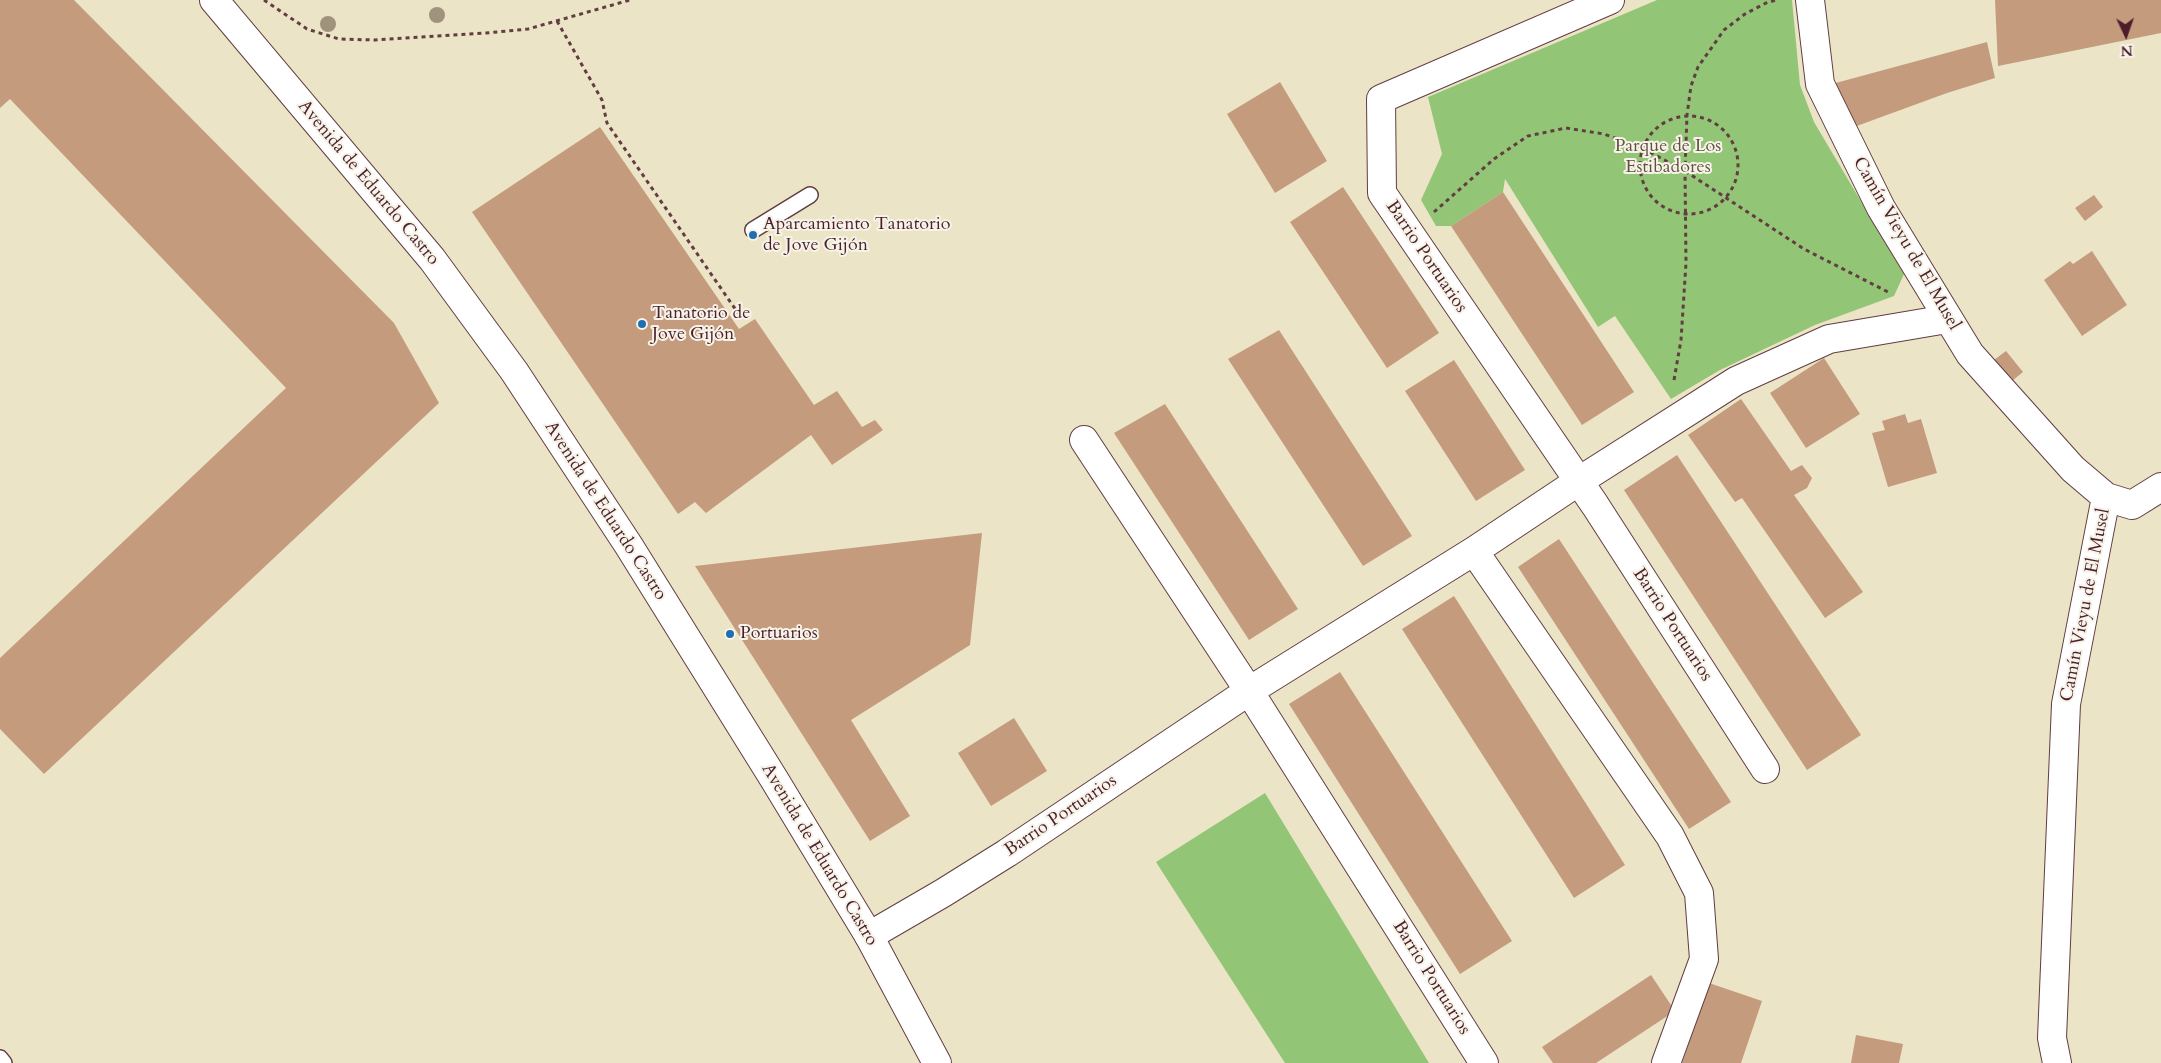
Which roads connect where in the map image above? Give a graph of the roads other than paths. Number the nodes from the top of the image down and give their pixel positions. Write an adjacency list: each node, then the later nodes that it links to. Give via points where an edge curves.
1 (214, 0): 14 (street, Avenida de Eduardo Castro, via 432,259 514,370 629,546)
2 (1610, 0): 8 (street, Barrio Portuarios, via 1381,98 1382,193)
3 (1810, 0): 6 (street, Camín Vieyu de El Musel, via 1820,84 1881,208)
4 (810, 195): 5 (lane)
5 (753, 230)
6 (1947, 319): 8 (street, Barrio Portuarios, via 1829,339 1736,381); 10 (street, Camín Vieyu de El Musel, via 1970,354 2073,469)
7 (1084, 440): 12 (street, Barrio Portuarios)
8 (1579, 481): 11 (street, Barrio Portuarios); 13 (street, Barrio Portuarios)
9 (2159, 496): 10 (street, via 2132,505)
10 (2106, 497): 20 (street, Camín Vieyu de El Musel, via 2066,704 2052,1038)
11 (1474, 551): 12 (street, Barrio Portuarios); 19 (street, via 1670,836 1699,893 1704,959)
12 (1249, 691): 14 (street, Barrio Portuarios, via 1007,853); 18 (street, Barrio Portuarios)
13 (1765, 769)
14 (869, 936): 17 (street, Avenida de Eduardo Castro)
15 (0, 1058): 16 (lane)
16 (4, 1063)
17 (937, 1063)
18 (1484, 1063)
19 (1666, 1063)
20 (2057, 1063)

